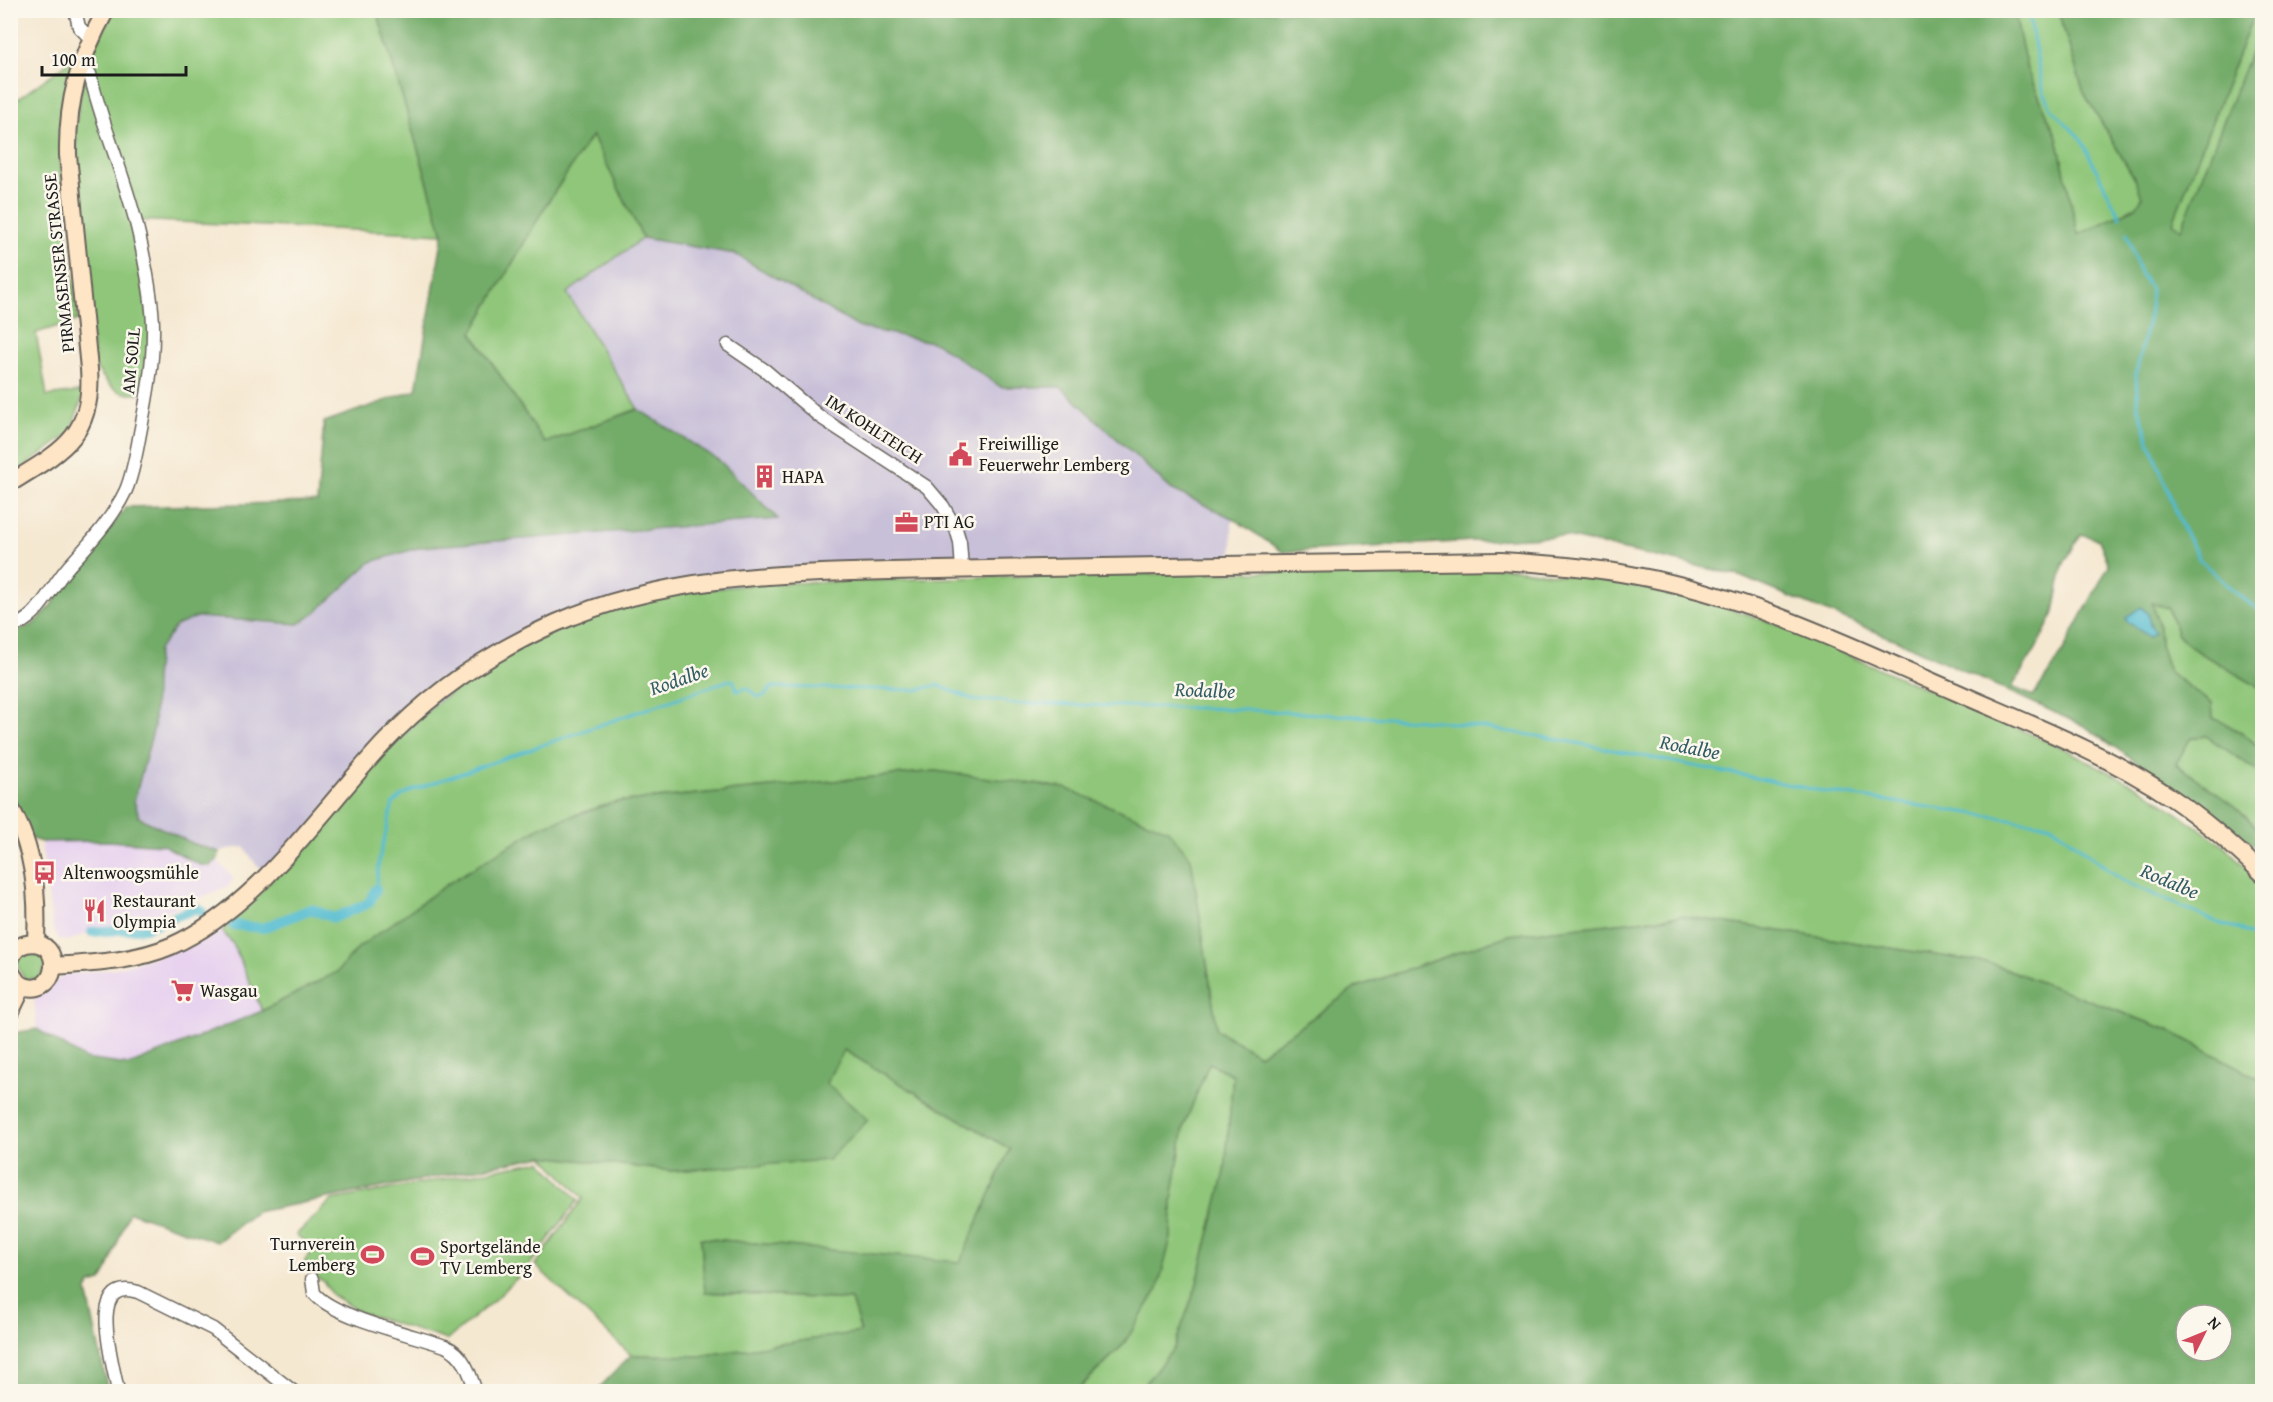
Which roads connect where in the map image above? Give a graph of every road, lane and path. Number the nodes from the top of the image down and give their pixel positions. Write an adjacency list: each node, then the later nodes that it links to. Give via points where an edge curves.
1 (75, 10): 3 (street, via 79,27)
2 (106, 10): 3 (street, PIRMASENSER STRASSE)
3 (91, 39): 4 (street, PIRMASENSER STRASSE)
4 (81, 62): 6 (street, PIRMASENSER STRASSE, via 70,104 68,136 91,390 79,430 62,448); 8 (street, AM SOLL, via 90,74 139,234 153,321 150,367 135,459 126,489 110,517 39,607 30,617)
5 (728, 345): 7 (street, IM KOHLTEICH, via 828,422 927,487 956,529)
6 (10, 483)
7 (962, 569): 10 (street, via 1501,561 1638,576 1730,600 1821,633 2068,741 2172,798 2226,839); 13 (street, via 715,581 635,596 560,621 490,657 430,700 385,742 270,872 201,930 138,957)
8 (10, 627)
9 (10, 807): 11 (street, via 25,838 34,872)
10 (2262, 873)
11 (36, 944): 12 (street, via 22,945); 13 (street, via 47,949)
12 (10, 960)
13 (54, 966): 15 (street, via 50,978 41,986)
14 (10, 971): 15 (street)
15 (24, 986): 16 (street)
16 (10, 1012)
17 (312, 1279): 20 (street, via 314,1293 325,1303 456,1351)
18 (118, 1392): 19 (street, via 105,1320 116,1294 127,1290 200,1322)
19 (294, 1392)
20 (476, 1392)

